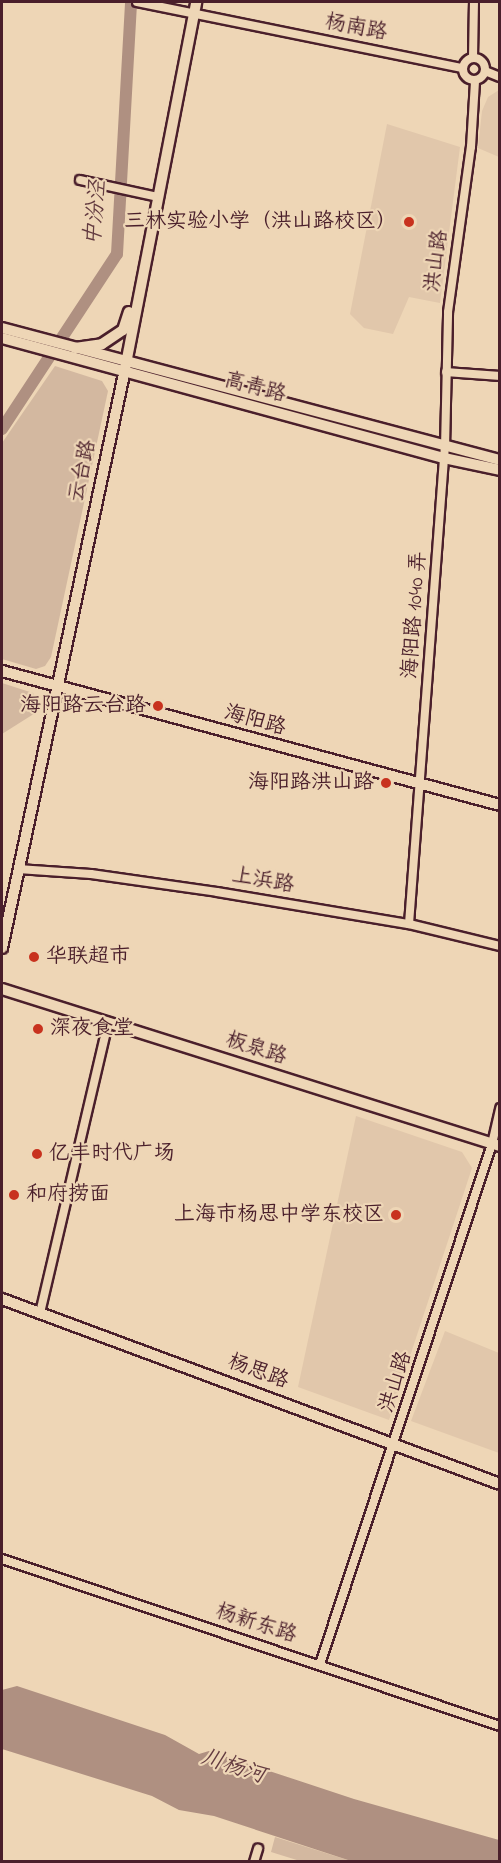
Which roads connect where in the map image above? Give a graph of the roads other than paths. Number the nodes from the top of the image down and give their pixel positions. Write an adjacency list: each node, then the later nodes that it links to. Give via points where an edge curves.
1 (139, 2): 4 (street, 杨南路)
2 (196, 2): 4 (street, 云台路)
3 (474, 2): 5 (street)
4 (194, 14): 6 (street, 杨南路); 11 (street, 云台路)
5 (473, 58): 6 (street); 7 (street, via 482,62)
6 (462, 68): 9 (street, via 465,77)
7 (484, 72): 8 (street); 9 (street)
8 (500, 77)
9 (475, 81): 18 (street, 洪山路, via 471,147 450,297)
10 (80, 180): 11 (street)
11 (158, 197): 12 (street, 云台路)
12 (140, 288): 16 (street, via 133,297 123,330 102,344); 17 (street, 云台路)
13 (2, 328): 15 (street, 高青路)
14 (2, 338): 15 (street, 高青路)
15 (39, 344): 16 (street, 高青路)
16 (67, 351): 17 (street, 高青路)
17 (125, 369): 20 (street, 高青路); 24 (street, 云台路)
18 (446, 372): 19 (street); 20 (street, 洪山路)
19 (500, 376)
20 (444, 453): 21 (street, 高青路); 22 (street, 高青路); 25 (street, 海阳路 1040 弄)
21 (500, 460)
22 (500, 470)
23 (2, 671): 24 (street, 海阳路)
24 (58, 686): 25 (street, 海阳路); 27 (street, 云台路)
25 (420, 785): 26 (street, 海阳路); 28 (street, 海阳路 1040 弄)
26 (500, 805)
27 (18, 869): 28 (street, 上浜路, via 140,880); 30 (street, 云台路)
28 (409, 924): 29 (street, 上浜路)
29 (500, 946)
30 (2, 948)
31 (2, 989): 32 (street, 板泉路)
32 (108, 1022): 34 (street, 板泉路); 36 (street)
33 (500, 1108): 34 (street, 洪山路)
34 (496, 1145): 37 (street, 洪山路)
35 (2, 1299): 36 (street, 杨思路)
36 (40, 1313): 37 (street, 杨思路)
37 (395, 1445): 38 (street, 杨思路); 40 (street, 洪山路)
38 (500, 1484)
39 (2, 1559): 40 (street, 杨新东路)
40 (320, 1664): 41 (street, 杨新东路)
41 (500, 1726)
42 (258, 1850): 43 (street)
43 (254, 1862)

